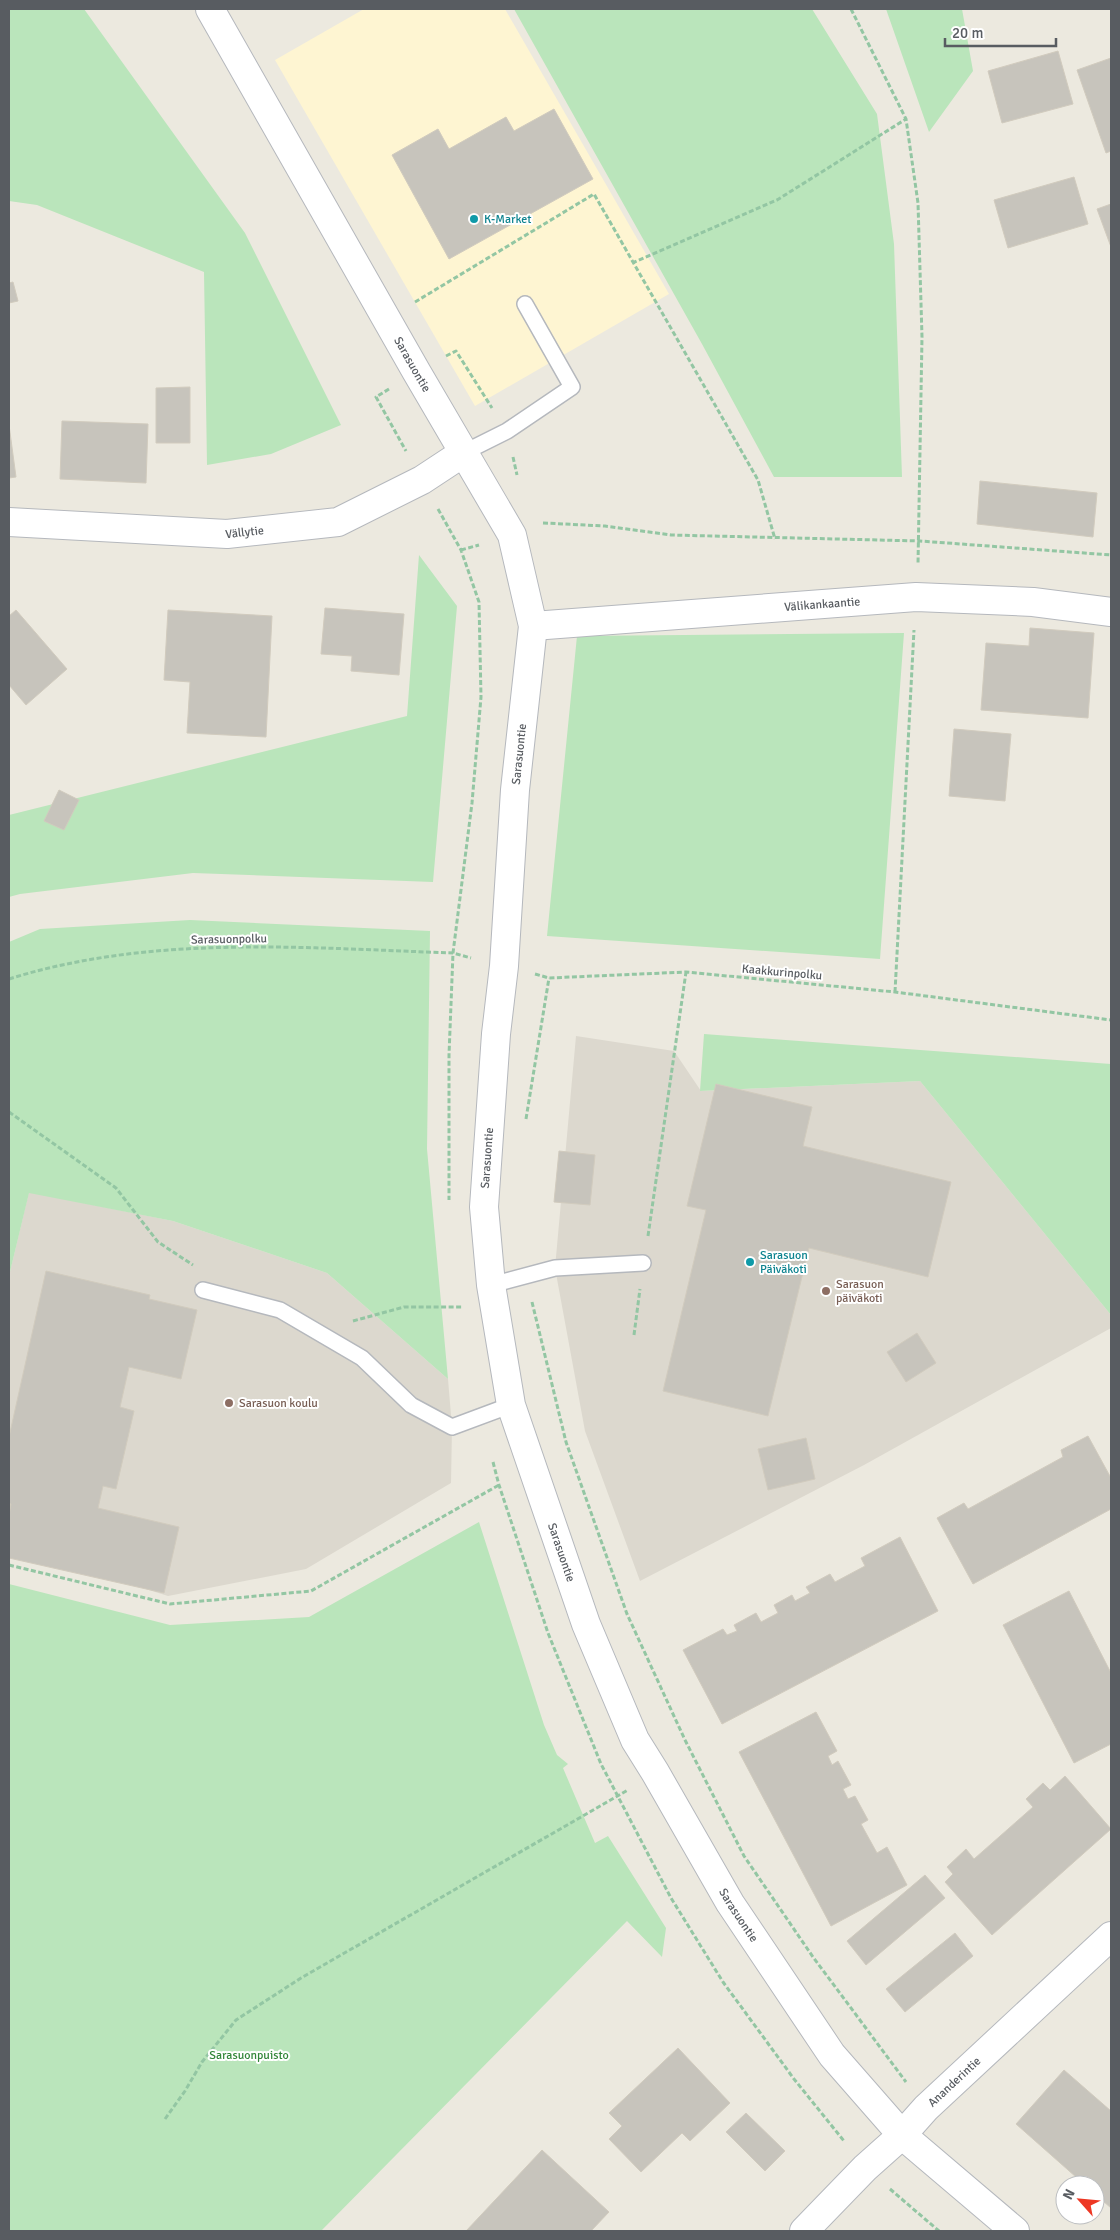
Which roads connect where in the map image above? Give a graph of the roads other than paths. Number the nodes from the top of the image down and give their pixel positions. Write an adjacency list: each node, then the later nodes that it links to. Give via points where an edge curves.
1 (210, 9): 3 (street, Sarasuontie)
2 (525, 304): 3 (lane, via 572,387 507,431)
3 (463, 453): 4 (street, Vällytie, via 422,480 338,522 227,534); 6 (street, Sarasuontie, via 512,535)
4 (9, 522)
5 (1111, 612): 6 (street, Välikankaantie, via 1033,602 916,597)
6 (533, 626): 8 (street, Sarasuontie, via 515,790 484,1208)
7 (643, 1263): 8 (lane, via 555,1268)
8 (491, 1285): 10 (street, Sarasuontie)
9 (203, 1290): 10 (lane, via 280,1310 362,1358 411,1405 452,1427)
10 (511, 1405): 12 (street, Sarasuontie, via 586,1624 635,1740 730,1903 832,2055)
11 (1111, 1936): 12 (street, Ananderintie, via 926,2108)
12 (902, 2135): 13 (street, Ananderintie); 14 (street, Sarasuontie)
13 (804, 2231)
14 (1015, 2231)

